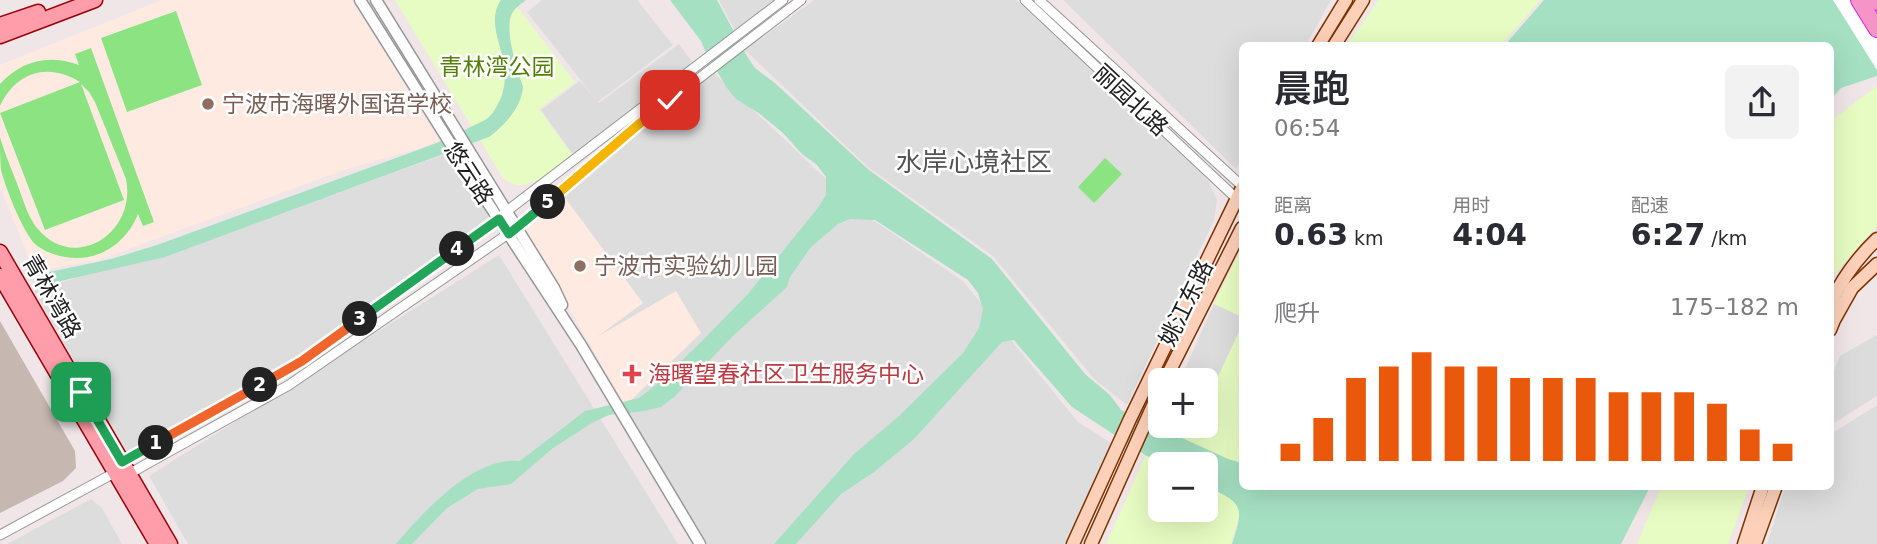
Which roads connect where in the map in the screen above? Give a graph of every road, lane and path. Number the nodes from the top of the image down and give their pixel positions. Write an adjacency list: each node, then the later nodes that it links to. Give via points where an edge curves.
1 (68, 0): 12 (main road)
2 (95, 0): 14 (main road)
3 (360, 0): 17 (street, 悠云路, via 442,130)
4 (376, 0): 17 (street, 悠云路, via 453,125)
5 (783, 0): 21 (street)
6 (801, 0): 22 (street, via 628,133)
7 (1025, 0): 18 (street, 丽园北路)
8 (1040, 0): 19 (street, 丽园北路)
9 (1346, 0): 15 (main road)
10 (1363, 0): 16 (main road)
11 (1859, 0): 13 (highway)
12 (0, 25)
13 (1877, 29)
14 (0, 36)
15 (1320, 42)
16 (1337, 42)
17 (466, 157): 21 (street, 悠云路)
18 (1239, 189)
19 (1239, 189)
20 (1239, 195): 39 (main road, 姚江东路)
21 (503, 215): 22 (street, 悠云路); 32 (street, via 302,361)
22 (513, 231): 32 (street, via 289,384); 38 (street, 悠云路, via 554,288 581,345)
23 (1239, 234): 30 (main road, 姚江东路)
24 (1877, 239): 28 (main road, via 1857,258)
25 (0, 252): 32 (main road, 青林湾路)
26 (1877, 264): 29 (main road, via 1852,288)
27 (0, 276): 32 (main road, 青林湾路)
28 (1834, 296)
29 (1834, 320)
30 (1171, 368)
31 (1148, 418): 40 (main road)
32 (122, 469): 35 (street); 36 (main road, 青林湾路); 37 (main road, 青林湾路)
33 (1762, 490): 41 (main road)
34 (1775, 490): 42 (main road)
35 (0, 535)
36 (157, 544)
37 (170, 544)
38 (700, 544)
39 (1073, 544)
40 (1091, 544)
41 (1744, 544)
42 (1755, 544)

